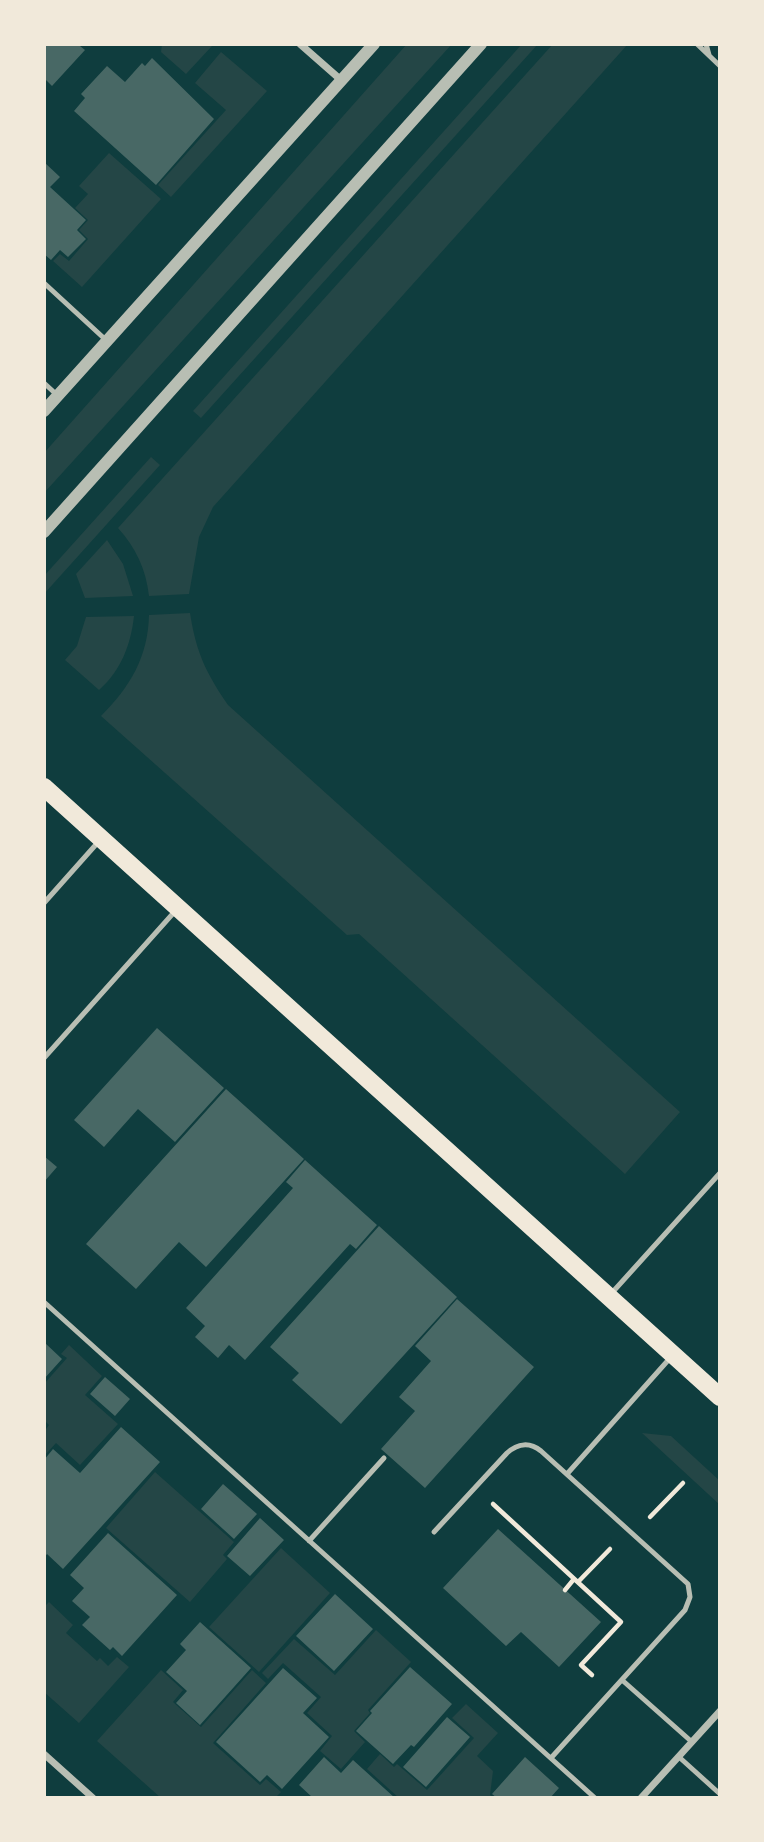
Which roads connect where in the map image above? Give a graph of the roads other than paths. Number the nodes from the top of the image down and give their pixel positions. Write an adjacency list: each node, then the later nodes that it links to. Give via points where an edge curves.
1 (300, 44): 8 (street)
2 (374, 44): 8 (street)
3 (481, 44): 14 (street)
4 (697, 44): 6 (lane)
5 (706, 44): 6 (lane)
6 (709, 55): 7 (lane)
7 (720, 66)
8 (341, 80): 10 (street)
9 (44, 284): 10 (lane)
10 (107, 341): 12 (street)
11 (44, 383): 12 (lane)
12 (58, 396): 13 (street)
13 (44, 411)
14 (44, 532)
15 (44, 787): 16 (main road)
16 (101, 839): 17 (lane); 18 (main road)
17 (44, 903)
18 (178, 908): 19 (lane); 21 (main road)
19 (44, 1058)
20 (720, 1173): 21 (lane)
21 (609, 1297): 23 (main road)
22 (44, 1303): 28 (lane)
23 (673, 1355): 24 (main road); 26 (lane)
24 (720, 1397)
25 (384, 1458): 28 (lane)
26 (567, 1474): 27 (lane, via 536,1447 520,1444); 29 (lane, via 684,1578 691,1590 685,1610)
27 (435, 1532)
28 (309, 1541): 34 (lane)
29 (622, 1680): 31 (lane); 34 (lane)
30 (720, 1711): 31 (street)
31 (692, 1742): 33 (street)
32 (44, 1754): 36 (street)
33 (679, 1757): 35 (lane); 38 (street)
34 (551, 1758): 37 (lane)
35 (720, 1794)
36 (93, 1798)
37 (595, 1798)
38 (641, 1798)

